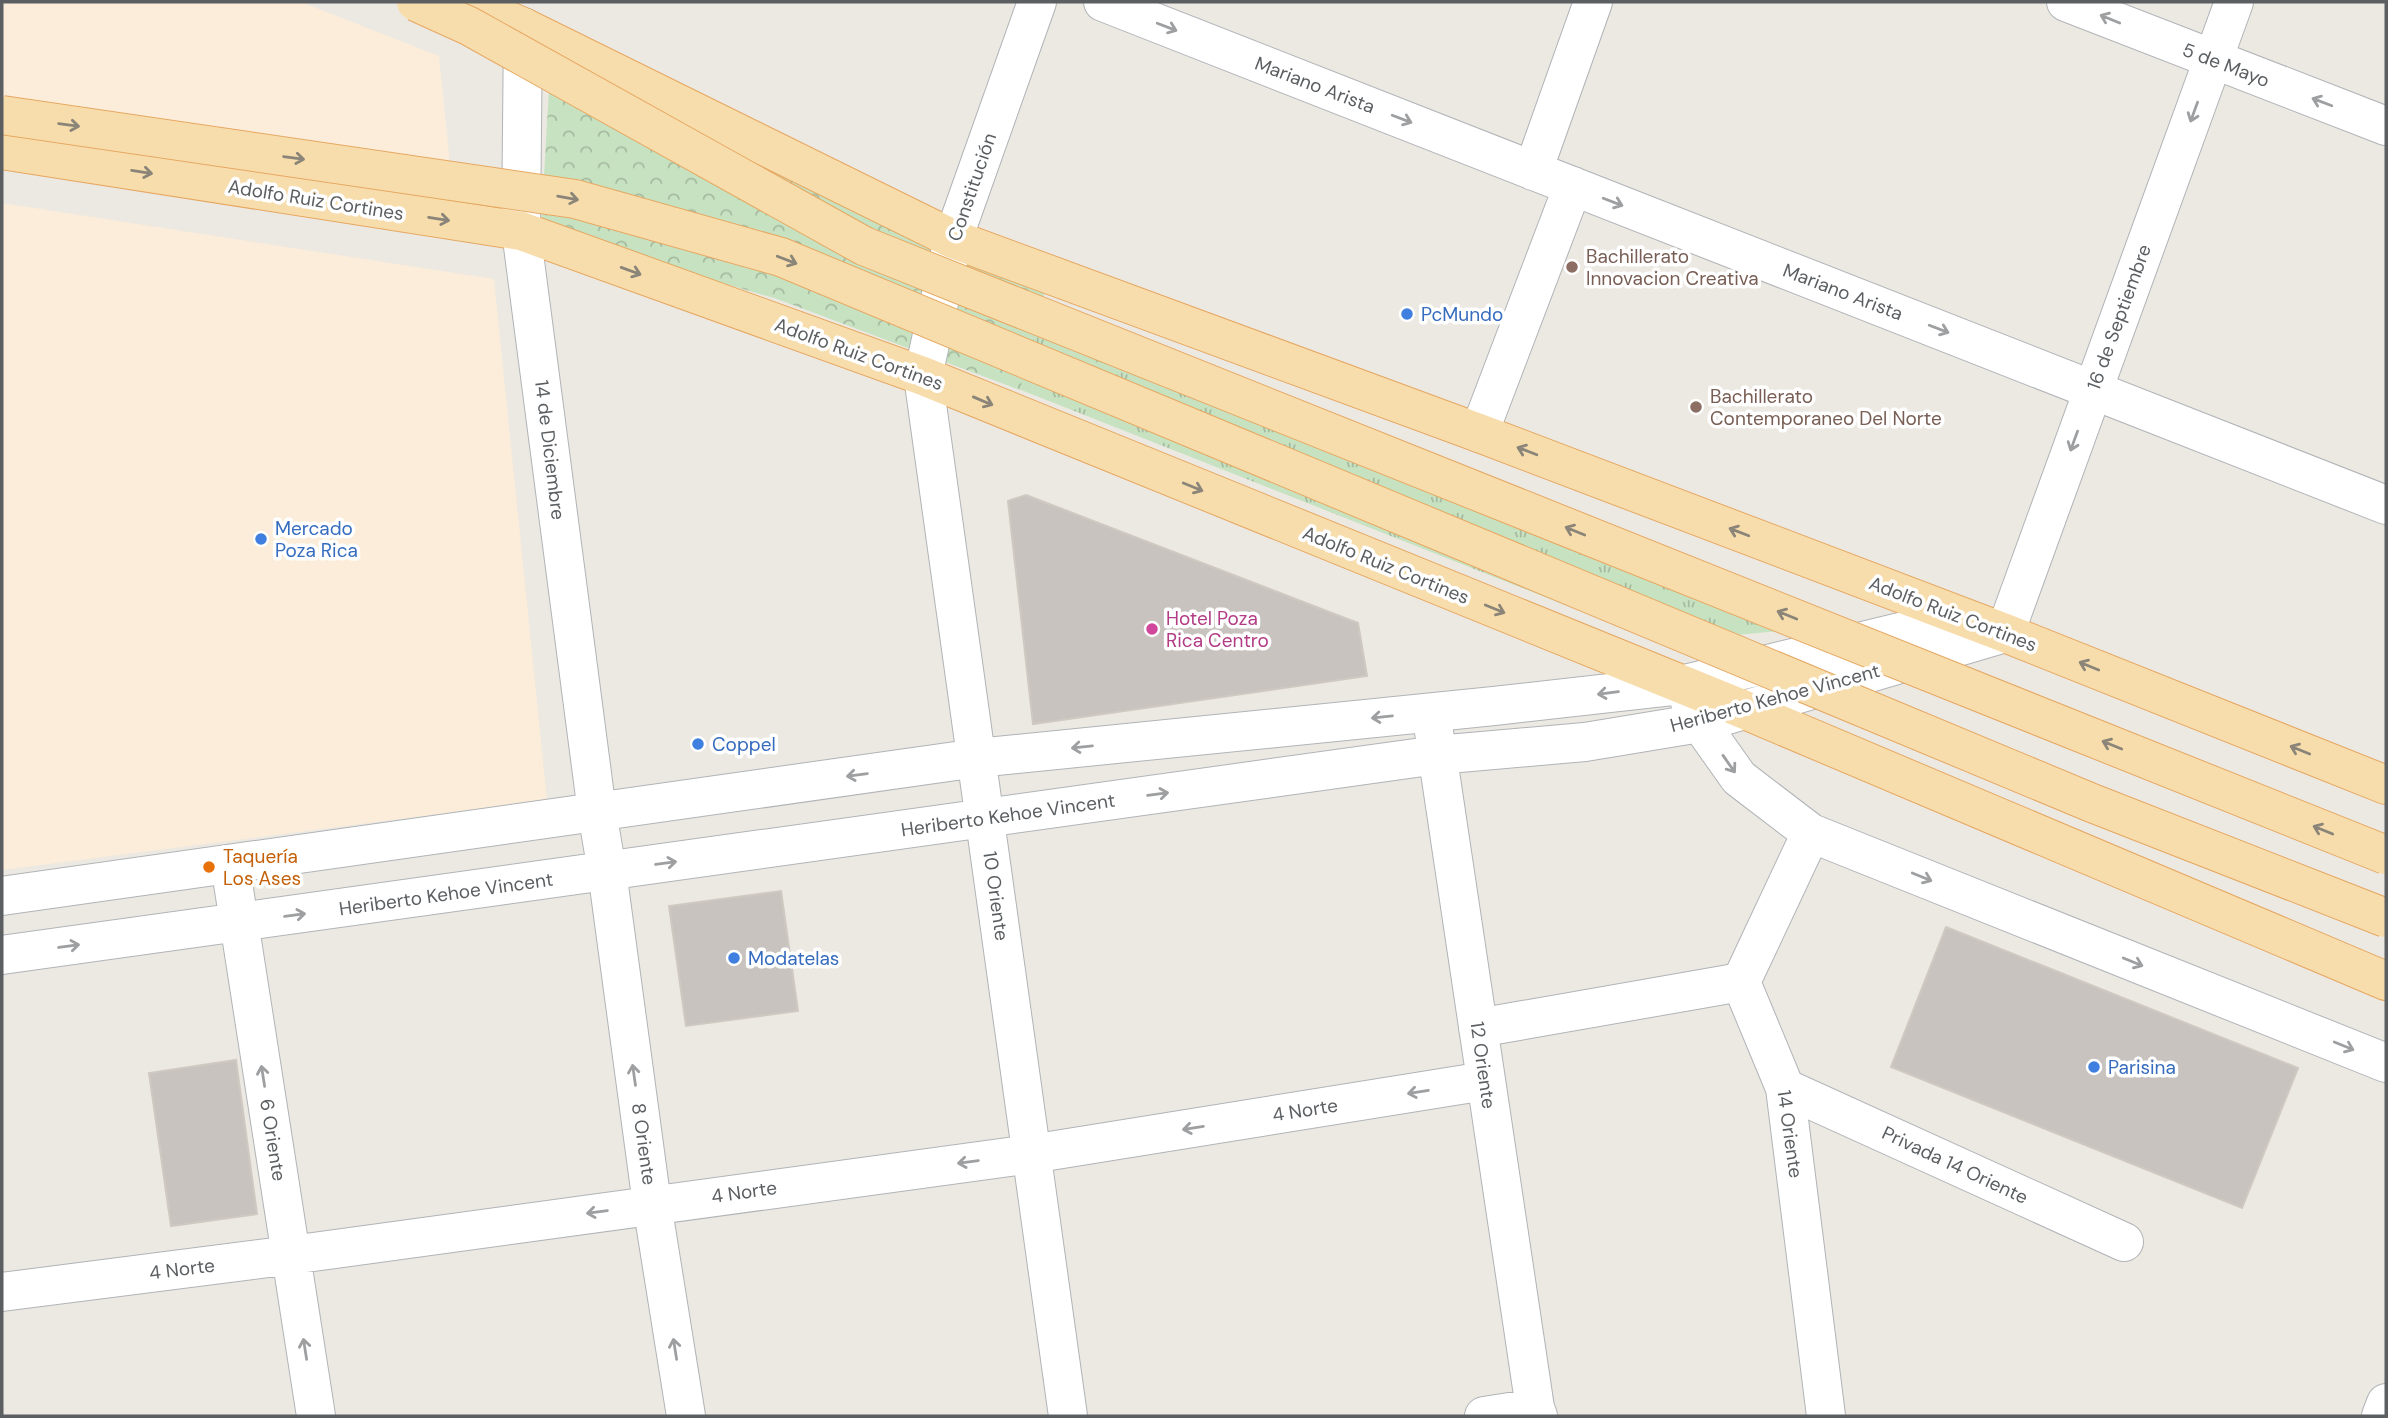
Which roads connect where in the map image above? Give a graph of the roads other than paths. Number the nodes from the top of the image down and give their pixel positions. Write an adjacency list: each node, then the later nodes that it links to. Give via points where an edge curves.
1 (416, 2): 33 (main road, one-way to 1, bridge, via 864,246 469,26)
2 (465, 2): 8 (main road, Adolfo Ruiz Cortines)
3 (1037, 2): 16 (street, Constitución)
4 (1104, 2): 13 (street, Mariano Arista, one-way to 13)
5 (1593, 2): 13 (street)
6 (2066, 2): 9 (street, 5 de Mayo, one-way to 6)
7 (2234, 2): 9 (street, 16 de Septiembre)
8 (523, 27): 15 (street, 14 de Diciembre); 16 (main road, Adolfo Ruiz Cortines)
9 (2213, 60): 11 (street, 5 de Mayo, one-way to 9); 18 (street, 16 de Septiembre, one-way to 18)
10 (2, 115): 37 (main road, one-way to 37, bridge, via 575,198 782,257 2092,803)
11 (2386, 126)
12 (2, 150): 15 (main road, Adolfo Ruiz Cortines, one-way to 15)
13 (1533, 171): 14 (street, Mariano Arista)
14 (1573, 186): 18 (street, Mariano Arista, one-way to 18); 19 (street)
15 (521, 232): 17 (main road, Adolfo Ruiz Cortines, one-way to 17); 30 (street, 14 de Diciembre)
16 (953, 239): 17 (street, Constitución); 19 (main road, Adolfo Ruiz Cortines)
17 (923, 376): 23 (main road, Adolfo Ruiz Cortines, one-way to 23); 28 (street, 10 Oriente)
18 (2093, 390): 20 (street, Mariano Arista); 22 (street, 16 de Septiembre, one-way to 22)
19 (1479, 433): 21 (main road, Adolfo Ruiz Cortines, one-way to 19)
20 (2386, 505)
21 (1962, 617): 22 (main road, Adolfo Ruiz Cortines); 23 (street, Heriberto Kehoe Vincent)
22 (2005, 633): 24 (street, Heriberto Kehoe Vincent); 29 (main road, Adolfo Ruiz Cortines, one-way to 22)
23 (1681, 684): 24 (main road, Adolfo Ruiz Cortines); 25 (street, Heriberto Kehoe Vincent, one-way to 25); 26 (street)
24 (1745, 710): 26 (street, Heriberto Kehoe Vincent); 40 (main road, Adolfo Ruiz Cortines)
25 (1433, 712): 27 (street, 12 Oriente); 28 (street, Heriberto Kehoe Vincent, one-way to 28)
26 (1700, 723): 27 (street, Heriberto Kehoe Vincent, via 1585,743); 32 (street, one-way to 32, via 1739,778)
27 (1437, 755): 31 (street, Heriberto Kehoe Vincent, one-way to 27); 42 (street, 12 Oriente)
28 (977, 758): 30 (street, Heriberto Kehoe Vincent, one-way to 30); 31 (street, 10 Oriente)
29 (2386, 785)
30 (597, 812): 34 (street, Heriberto Kehoe Vincent); 35 (street, 14 de Diciembre)
31 (985, 819): 35 (street, Heriberto Kehoe Vincent, one-way to 31); 46 (street, 10 Oriente)
32 (1811, 833): 41 (street); 43 (street, one-way to 43)
33 (2386, 855)
34 (230, 864): 36 (street, Heriberto Kehoe Vincent); 38 (street, 6 Oriente)
35 (607, 871): 38 (street, Heriberto Kehoe Vincent, one-way to 35); 47 (street, 8 Oriente, one-way to 35)
36 (2, 896)
37 (2386, 918)
38 (239, 923): 39 (street, Heriberto Kehoe Vincent, one-way to 38); 49 (street, 6 Oriente, one-way to 38)
39 (2, 955)
40 (2386, 981)
41 (1741, 982): 42 (street); 45 (street, 14 Oriente)
42 (1478, 1028): 44 (street, 12 Oriente)
43 (2386, 1063)
44 (1485, 1081): 46 (street, 4 Norte, one-way to 46); 52 (street, 12 Oriente)
45 (1785, 1088): 48 (street, Privada 14 Oriente); 57 (street, 14 Oriente)
46 (1031, 1154): 47 (street, 4 Norte, one-way to 47); 55 (street, 10 Oriente)
47 (652, 1205): 49 (street, 4 Norte, one-way to 49); 54 (street, 8 Oriente, one-way to 47)
48 (2124, 1242)
49 (291, 1255): 50 (street, 4 Norte); 53 (street, 6 Oriente, one-way to 49)
50 (2, 1292)
51 (2386, 1403): 58 (street)
52 (1537, 1412): 56 (street)
53 (316, 1416)
54 (686, 1416)
55 (1068, 1416)
56 (1484, 1416)
57 (1826, 1416)
58 (2381, 1416)

